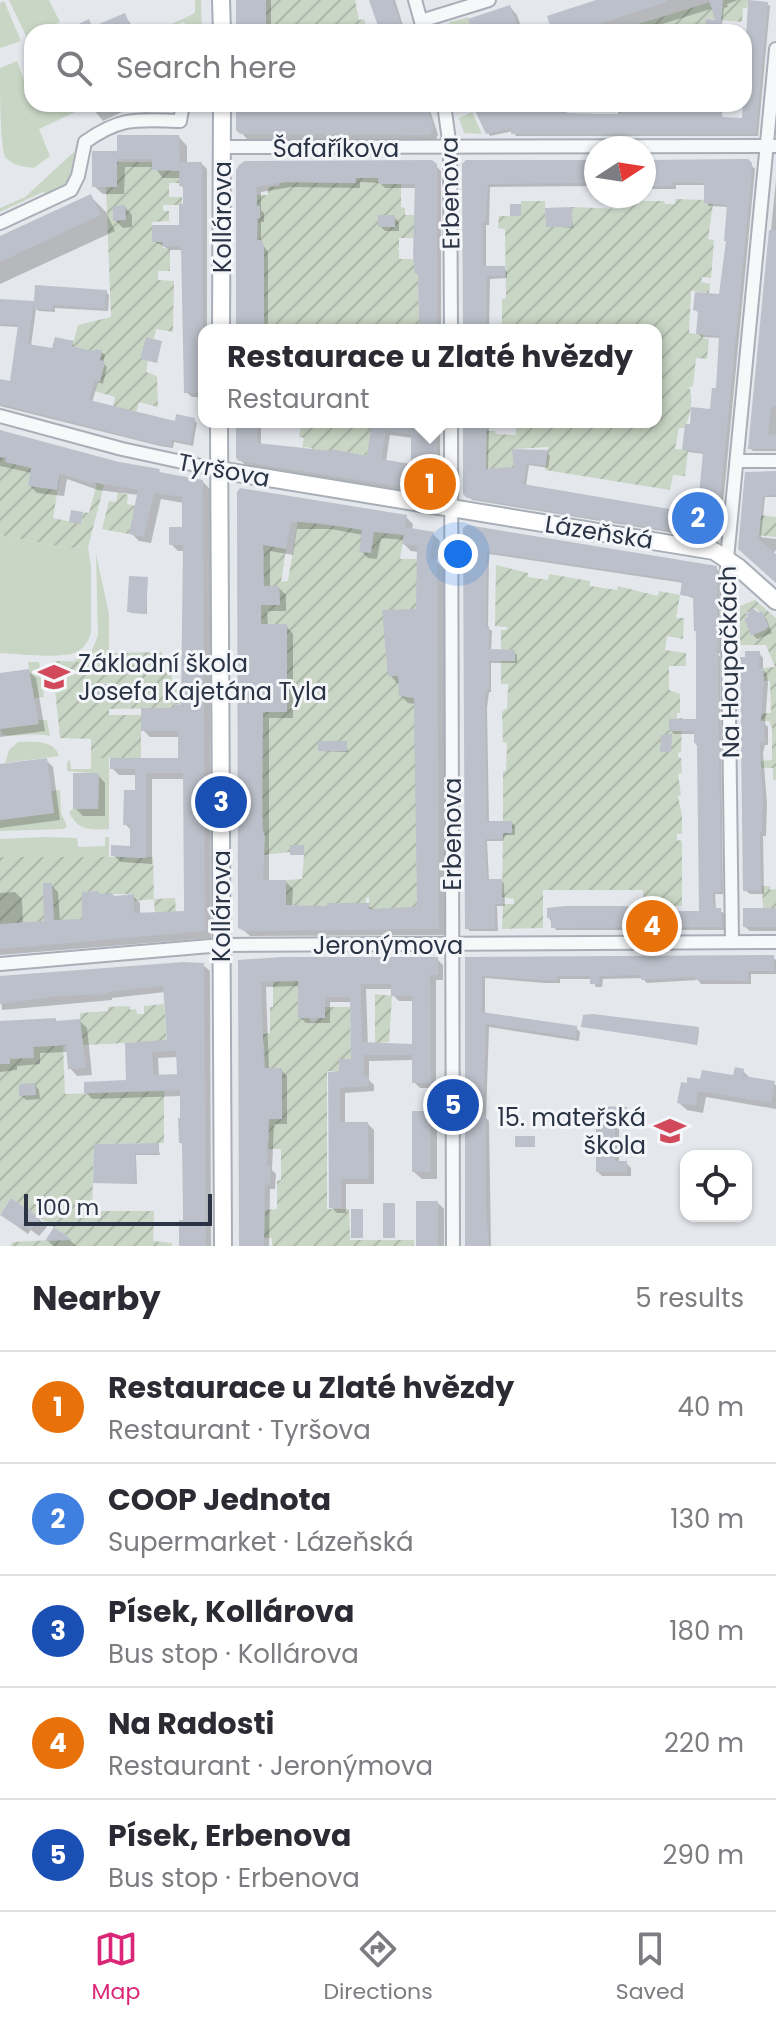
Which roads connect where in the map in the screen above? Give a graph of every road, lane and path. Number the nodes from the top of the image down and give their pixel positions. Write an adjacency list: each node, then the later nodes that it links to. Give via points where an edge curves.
1 (221, 0): 4 (main road)
2 (415, 0): 5 (street)
3 (489, 0): 6 (street)
4 (222, 24)
5 (422, 24)
6 (428, 24)
7 (776, 49): 11 (street, Na Houpačkách)
8 (182, 112): 14 (street, via 180,121 133,120 105,127 85,142 71,190)
9 (222, 112): 12 (main road, Kollárova)
10 (445, 112): 13 (street, Erbenova)
11 (771, 146): 13 (street, Šafaříkova); 20 (street, Na Houpačkách)
12 (222, 147): 13 (street, Šafaříkova); 15 (main road, Kollárova)
13 (450, 148): 16 (street, Erbenova)
14 (0, 223)
15 (221, 324)
16 (451, 324)
17 (0, 416): 22 (street, Tyršova)
18 (219, 428): 22 (main road, Kollárova)
19 (451, 428): 23 (street, Erbenova)
20 (737, 461): 21 (street); 24 (street, Na Houpačkách)
21 (776, 461)
22 (219, 470): 23 (main road, Tyršova); 28 (main road, Kollárova)
23 (452, 507): 24 (main road, Lázeňská, via 714,551); 29 (street, Erbenova)
24 (727, 559): 25 (main road, Lázeňská); 26 (street, Na Houpačkách)
25 (776, 601)
26 (732, 942): 27 (street, Jeronýmova); 29 (street, Jeronýmova)
27 (776, 942)
28 (222, 945): 29 (street, Jeronýmova); 30 (street, Jeronýmova); 31 (main road, Kollárova)
29 (452, 945): 32 (street, Erbenova)
30 (0, 964)
31 (223, 1246)
32 (453, 1246)

